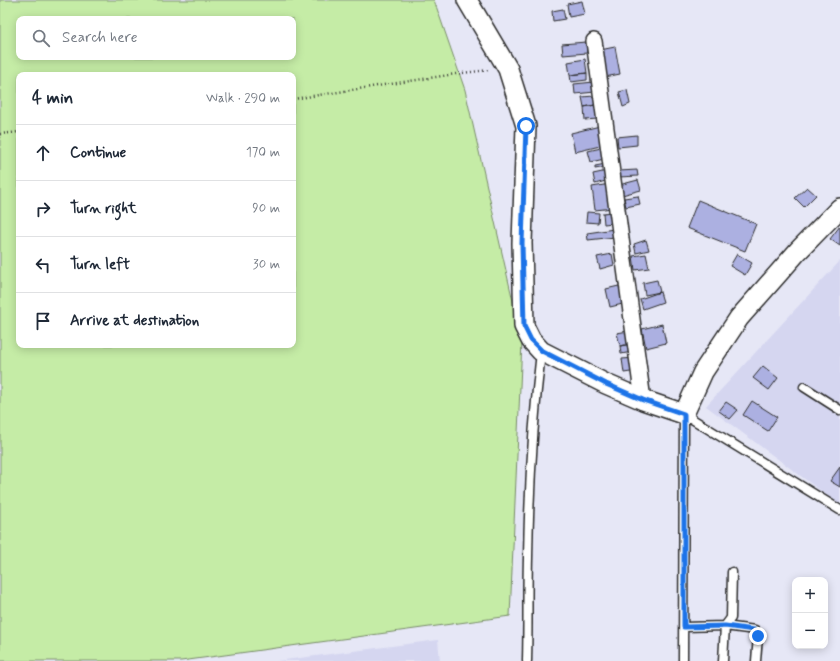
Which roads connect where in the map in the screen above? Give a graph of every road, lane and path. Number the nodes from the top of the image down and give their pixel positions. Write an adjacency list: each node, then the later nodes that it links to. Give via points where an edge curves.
1 (467, 0): 3 (street)
2 (594, 41): 10 (street)
3 (508, 69): 4 (path, via 462,72); 8 (street, via 526,126 522,243 524,326 531,340)
4 (296, 99)
5 (16, 132): 6 (path)
6 (0, 134)
7 (840, 208): 12 (street, via 739,318 703,372)
8 (542, 351): 10 (street); 17 (lane, via 530,477)
9 (804, 387): 11 (lane)
10 (643, 400): 12 (street)
11 (840, 410)
12 (684, 414): 13 (lane); 16 (lane)
13 (840, 510)
14 (732, 572): 15 (lane, via 731,618)
15 (725, 626): 16 (lane); 19 (lane); 20 (lane, via 754,630 758,636)
16 (684, 627): 18 (lane)
17 (527, 661)
18 (683, 661)
19 (723, 661)
20 (756, 661)

